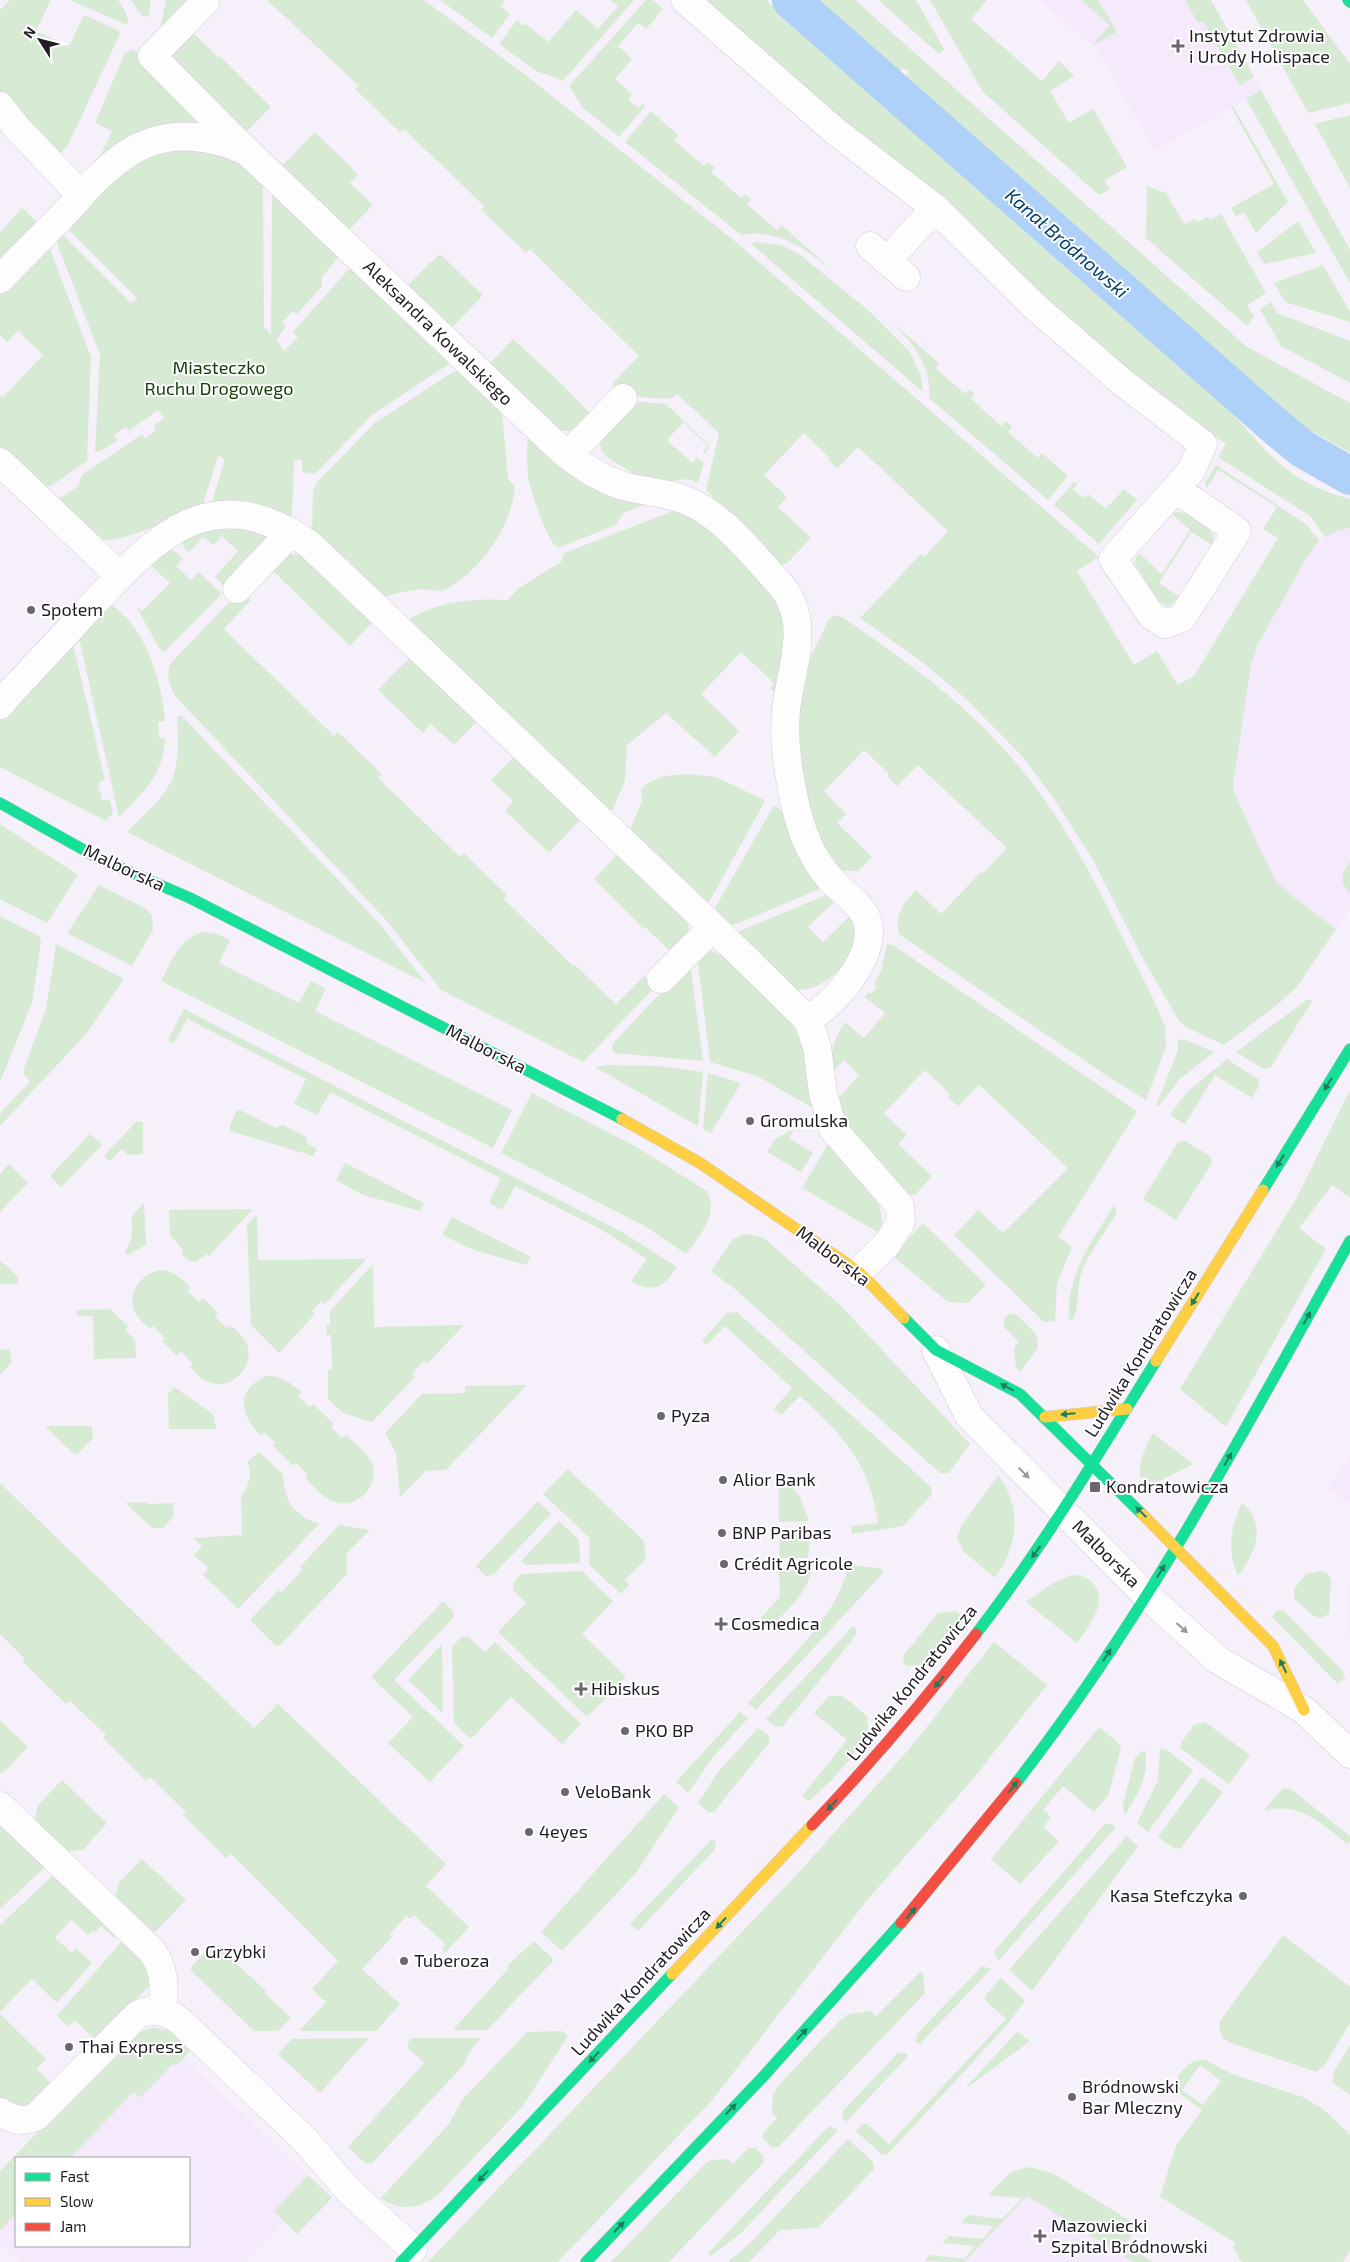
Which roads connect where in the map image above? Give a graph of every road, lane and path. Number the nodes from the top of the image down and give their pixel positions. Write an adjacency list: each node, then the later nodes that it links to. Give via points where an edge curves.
1 (685, 0): 6 (street, via 835,131)
2 (205, 2): 4 (street, Aleksandra Kowalskiego, via 152,56)
3 (1, 107): 5 (street)
4 (251, 155): 5 (street, via 207,138 181,136 160,139 120,157); 10 (street, Aleksandra Kowalskiego)
5 (81, 195): 8 (street)
6 (935, 208): 7 (street); 12 (street, via 1032,304 1122,382 1203,444 1191,471)
7 (888, 261)
8 (0, 279)
9 (623, 398): 10 (street)
10 (568, 455): 20 (street, Aleksandra Kowalskiego, via 606,480 677,496 706,512 738,539 792,603 797,620 798,649 790,682 786,722 794,800 815,859 863,912 869,926 867,947 860,962 838,995)
11 (0, 462): 14 (street)
12 (1176, 489): 12 (street, via 1113,559 1151,616 1165,624 1182,618 1237,531)
13 (292, 532): 14 (street, via 254,516 223,514 203,517 164,535); 15 (street); 18 (street, via 323,557)
14 (120, 576): 16 (street)
15 (237, 589)
16 (0, 705)
17 (0, 803): 23 (main road, Malborska, via 100,859 190,898 590,1101 700,1163)
18 (713, 927): 19 (street); 20 (street)
19 (662, 979)
20 (808, 1020): 23 (street, via 817,1047 823,1093 833,1129 900,1206 901,1222 887,1244)
21 (1350, 1049): 25 (main road, Ludwika Kondratowicza, one-way to 25)
22 (1350, 1242): 29 (main road, one-way to 22)
23 (859, 1272): 24 (main road, Malborska)
24 (936, 1350): 26 (main road, Malborska, one-way to 24, via 1020,1394); 28 (street, Malborska, one-way to 28, via 970,1416)
25 (1127, 1409): 26 (main road, one-way to 26); 27 (main road, Ludwika Kondratowicza)
26 (1045, 1416): 27 (main road, Malborska)
27 (1092, 1464): 28 (main road, Ludwika Kondratowicza); 29 (main road, Malborska, one-way to 27)
28 (1063, 1511): 30 (street, Malborska); 36 (main road, Ludwika Kondratowicza, one-way to 36, via 1005,1596 885,1747)
29 (1176, 1547): 30 (main road, one-way to 29); 31 (main road, Malborska, one-way to 29, via 1274,1646)
30 (1146, 1595): 31 (street, Malborska, one-way to 31, via 1218,1660); 37 (main road, one-way to 30, via 902,1925 1035,1759)
31 (1304, 1710): 32 (street, Malborska)
32 (1350, 1754)
33 (0, 1806): 34 (street, via 151,1950 164,1978)
34 (163, 2012): 35 (street, via 150,2010 137,2015 37,2116 17,2120); 36 (street, via 180,2021 305,2140)
35 (0, 2112)
36 (407, 2256)
37 (586, 2262)

